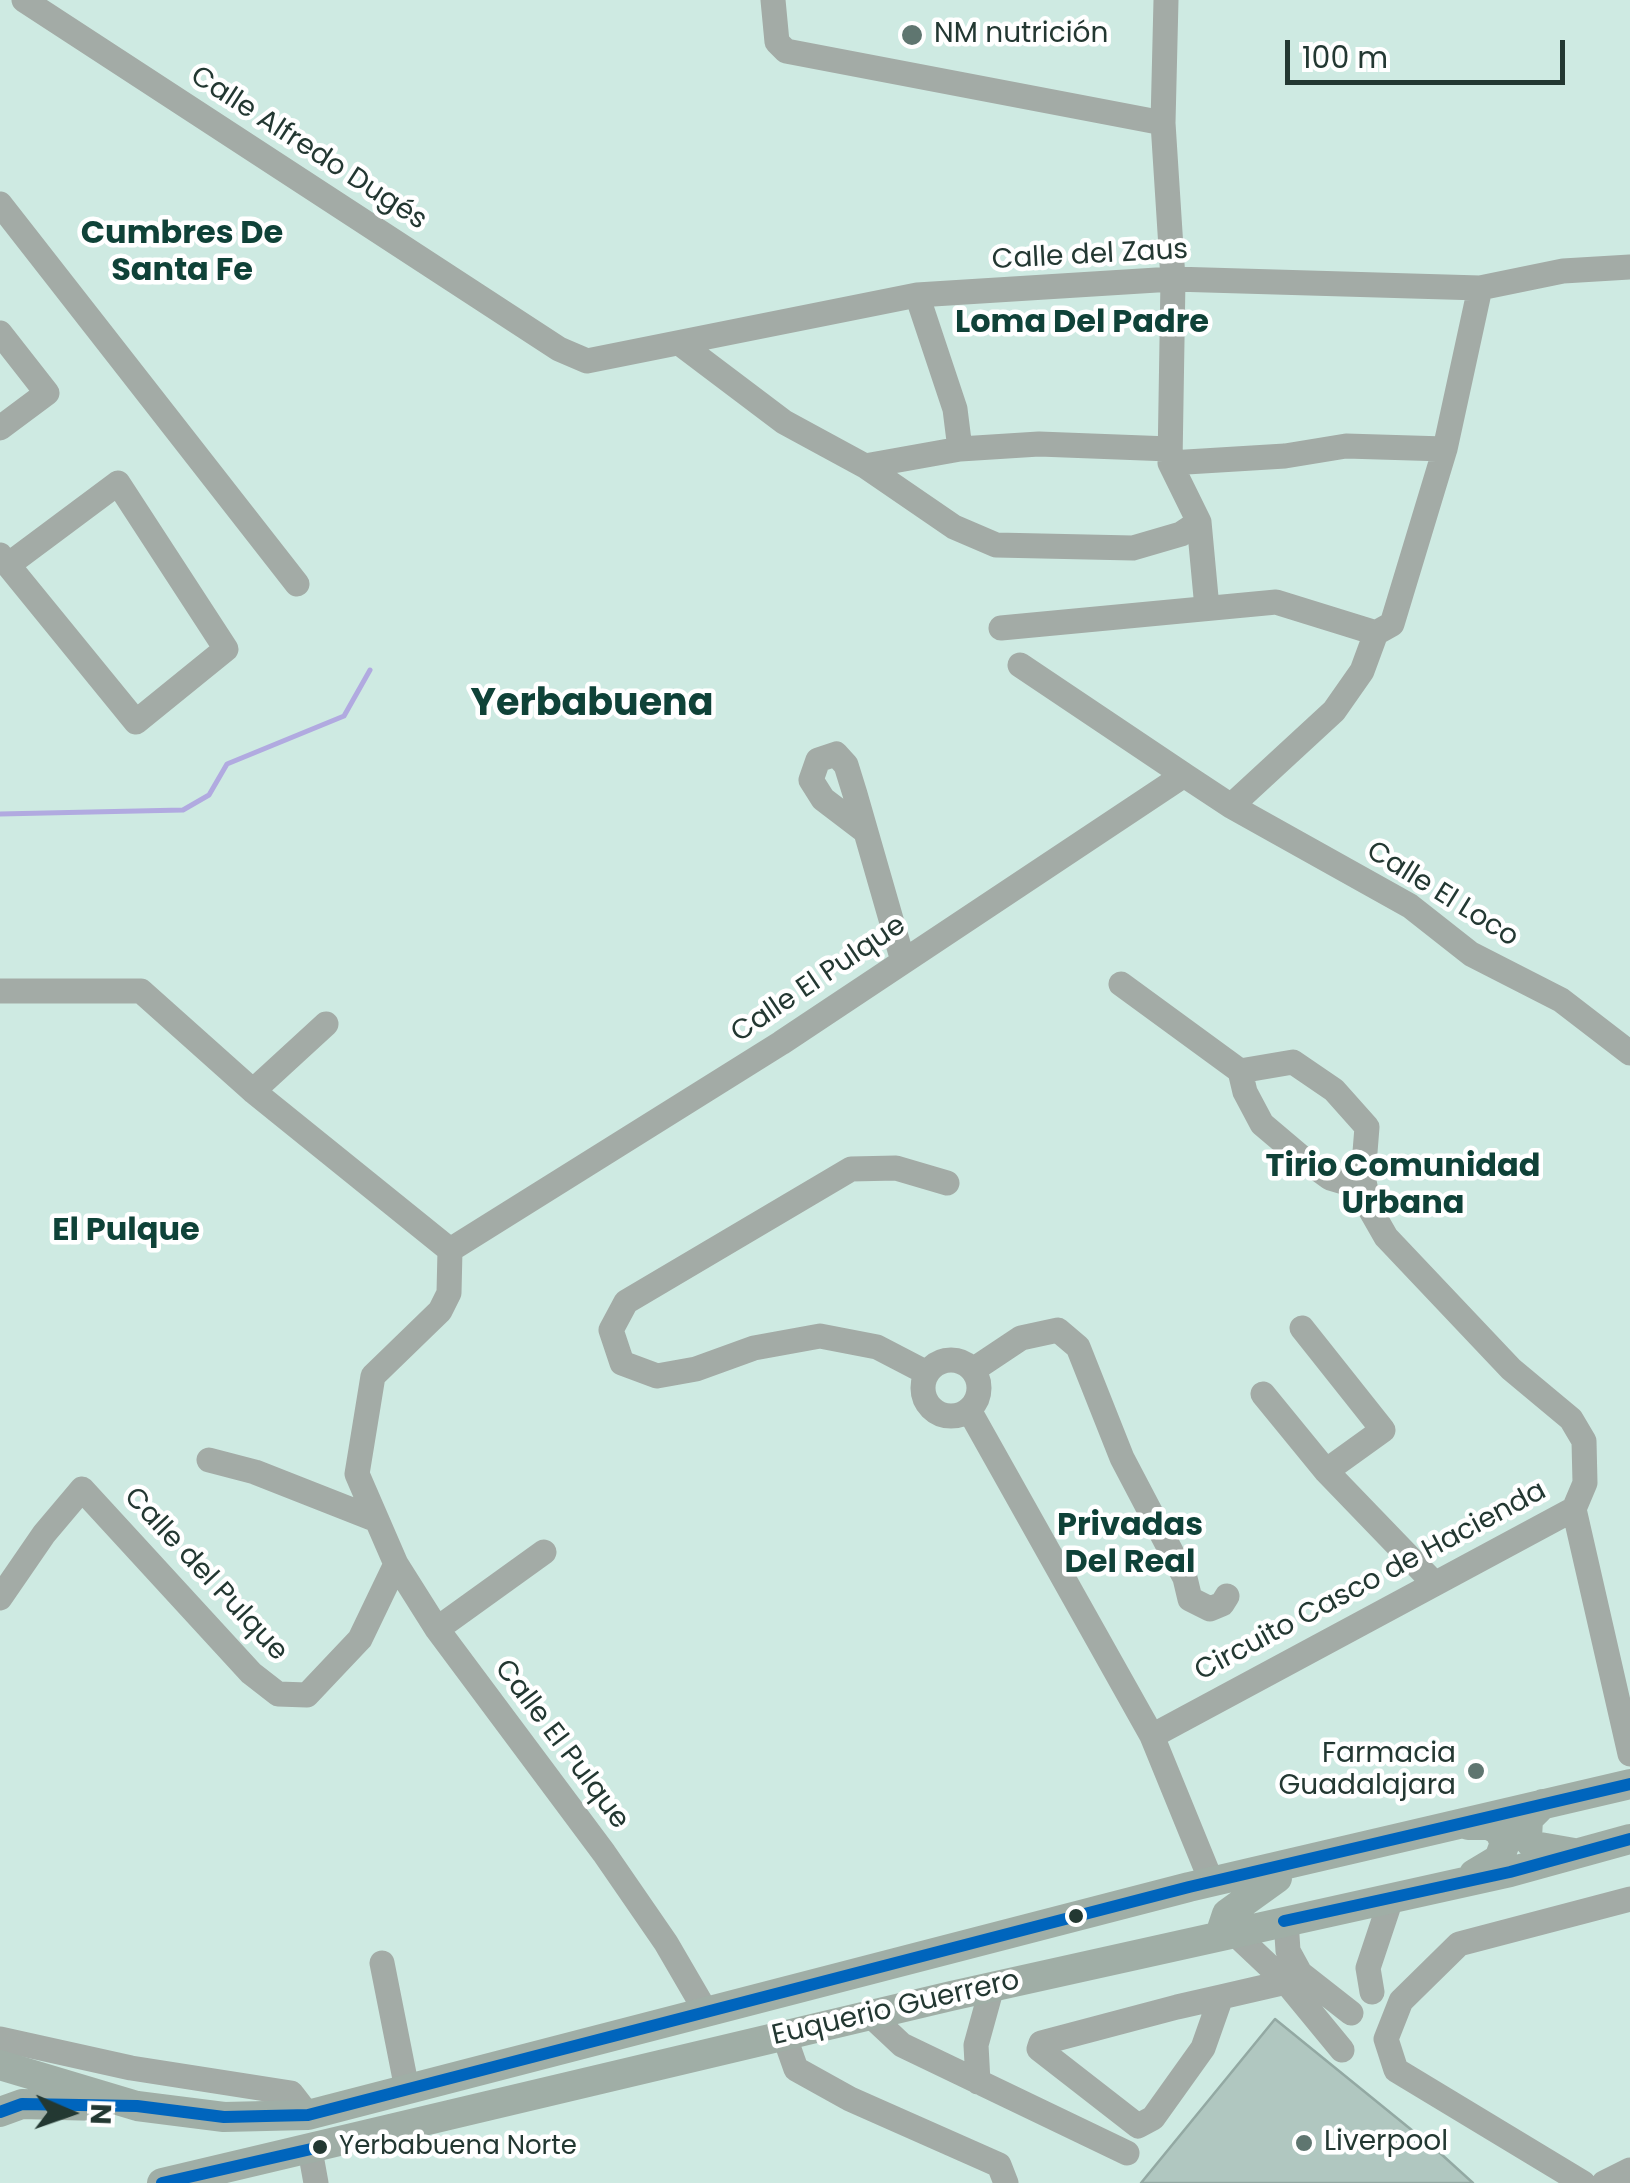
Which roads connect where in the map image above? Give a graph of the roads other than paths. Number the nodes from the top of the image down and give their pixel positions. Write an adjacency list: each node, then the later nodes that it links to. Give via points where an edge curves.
1 (24, 0): 12 (street, Calle Alfredo Dugés)
2 (773, 0): 4 (street, via 777,42 786,51)
3 (1166, 0): 4 (street)
4 (1163, 124): 7 (street)
5 (0, 204): 20 (street)
6 (1630, 267): 8 (street, Calle del Zaus, via 1562,271)
7 (1173, 279): 8 (street, Calle del Zaus); 9 (street, Calle del Zaus); 16 (street)
8 (1480, 288): 15 (street)
9 (918, 295): 11 (street, Calle del Zaus); 14 (street, via 955,409)
10 (0, 333): 13 (street, via 47,393)
11 (682, 345): 12 (street, Calle del Zaus, via 587,361); 17 (street, via 784,422)
12 (560, 349)
13 (0, 428)
14 (960, 448): 16 (street, via 1038,444); 17 (street)
15 (1445, 448): 16 (street); 23 (street, via 1392,624)
16 (1170, 456): 18 (street)
17 (865, 466): 18 (street, via 954,527 996,544 1133,548)
18 (1198, 522): 21 (street)
19 (4, 560): 19 (street, via 136,722 226,650 118,483)
20 (297, 584)
21 (1207, 608): 22 (street); 23 (street, via 1276,602)
22 (1001, 628)
23 (1376, 634): 26 (street, via 1362,671 1334,711)
24 (1020, 666): 25 (street)
25 (1184, 774): 26 (street); 28 (street, Calle El Pulque)
26 (1225, 800): 32 (street, Calle El Loco, via 1410,906 1446,938 1562,1000)
27 (866, 831): 28 (street)
28 (903, 960): 37 (street, Calle El Pulque)
29 (1122, 984): 33 (street)
30 (0, 991): 34 (street, via 141,991)
31 (326, 1024): 34 (street)
32 (1630, 1053)
33 (1240, 1071): 35 (street, via 1262,1124 1330,1178 1347,1183); 35 (street, via 1293,1062 1334,1090 1366,1127)
34 (252, 1091): 37 (street)
35 (1363, 1177): 45 (street, Circuito Casco de Hacienda, via 1370,1209 1386,1236 1511,1369 1571,1419 1584,1441 1586,1463)
36 (948, 1183): 40 (street, via 896,1168 851,1168 626,1302 611,1330 622,1363 657,1376 820,1336 877,1348)
37 (450, 1250): 46 (street, Calle El Pulque, via 449,1293 440,1311 373,1376 357,1474)
38 (1302, 1328): 44 (street, via 1383,1430)
39 (973, 1370): 40 (street, via 949,1360); 42 (street, via 978,1398); 50 (street, via 1021,1338 1058,1330 1078,1346 1122,1458 1190,1599 1210,1609)
40 (926, 1373): 42 (street, via 927,1404 955,1417)
41 (1263, 1394): 44 (street)
42 (970, 1410): 53 (street)
43 (209, 1460): 46 (street)
44 (1326, 1470): 49 (street)
45 (1574, 1509): 49 (street, Circuito Casco de Hacienda); 54 (street)
46 (377, 1520): 48 (street, Calle El Pulque)
47 (544, 1552): 52 (street)
48 (396, 1564): 51 (street, Calle del Pulque, via 360,1639 308,1695 278,1694 251,1673 82,1488); 52 (street, Calle El Pulque)
49 (1434, 1583): 53 (street, Circuito Casco de Hacienda)
50 (1227, 1596)
51 (0, 1598)
52 (437, 1629): 73 (street, Calle El Pulque, via 604,1853)
53 (1152, 1736): 61 (street)
54 (1630, 1754)
55 (1630, 1784): 56 (main road, Euquerio Guerrero)
56 (1543, 1804): 57 (main road, Euquerio Guerrero); 59 (main road, via 1528,1818 1527,1838 1546,1850)
57 (1457, 1824): 60 (main road, Euquerio Guerrero); 62 (main road, via 1489,1825 1505,1843 1495,1863)
58 (1630, 1839): 59 (main road, Euquerio Guerrero)
59 (1582, 1854): 62 (main road, Euquerio Guerrero)
60 (1301, 1863): 61 (main road, Euquerio Guerrero); 66 (main road, via 1227,1914)
61 (1212, 1883): 73 (main road, Euquerio Guerrero)
62 (1458, 1883): 63 (main road, Euquerio Guerrero)
63 (1391, 1899): 65 (main road, Euquerio Guerrero); 70 (street, via 1368,1968)
64 (1630, 1899): 92 (street, via 1459,1944 1402,2001 1386,2039 1396,2070)
65 (1286, 1920): 66 (main road, Euquerio Guerrero); 74 (street, via 1288,1952 1300,1974)
66 (1226, 1933): 68 (street); 69 (main road, Euquerio Guerrero)
67 (382, 1963): 82 (street)
68 (1286, 1982): 71 (street); 79 (street)
69 (992, 1986): 75 (main road, Euquerio Guerrero); 81 (street, via 976,2045)
70 (1372, 1992)
71 (1222, 1997): 72 (street); 76 (street)
72 (1178, 2008): 76 (street); 76 (street, via 1038,2049 1138,2126 1153,2118)
73 (705, 2010): 82 (main road, Euquerio Guerrero)
74 (1352, 2013)
75 (870, 2015): 77 (main road, Euquerio Guerrero); 81 (street, via 902,2045)
76 (1208, 2035)
77 (784, 2036): 86 (main road, Euquerio Guerrero); 91 (street, via 796,2070 999,2165)
78 (0, 2039): 85 (street, via 291,2093)
79 (1342, 2050)
80 (0, 2065): 83 (main road)
81 (978, 2082): 87 (street)
82 (407, 2088): 85 (main road, Euquerio Guerrero)
83 (137, 2106): 84 (main road); 85 (main road, Euquerio Guerrero, via 224,2117)
84 (8, 2113)
85 (308, 2115)
86 (310, 2150): 89 (main road, Euquerio Guerrero); 90 (street)
87 (1127, 2154)
88 (1630, 2170): 93 (street)
89 (162, 2183)
90 (316, 2183)
91 (1006, 2183)
92 (1583, 2183)
93 (1604, 2183)

